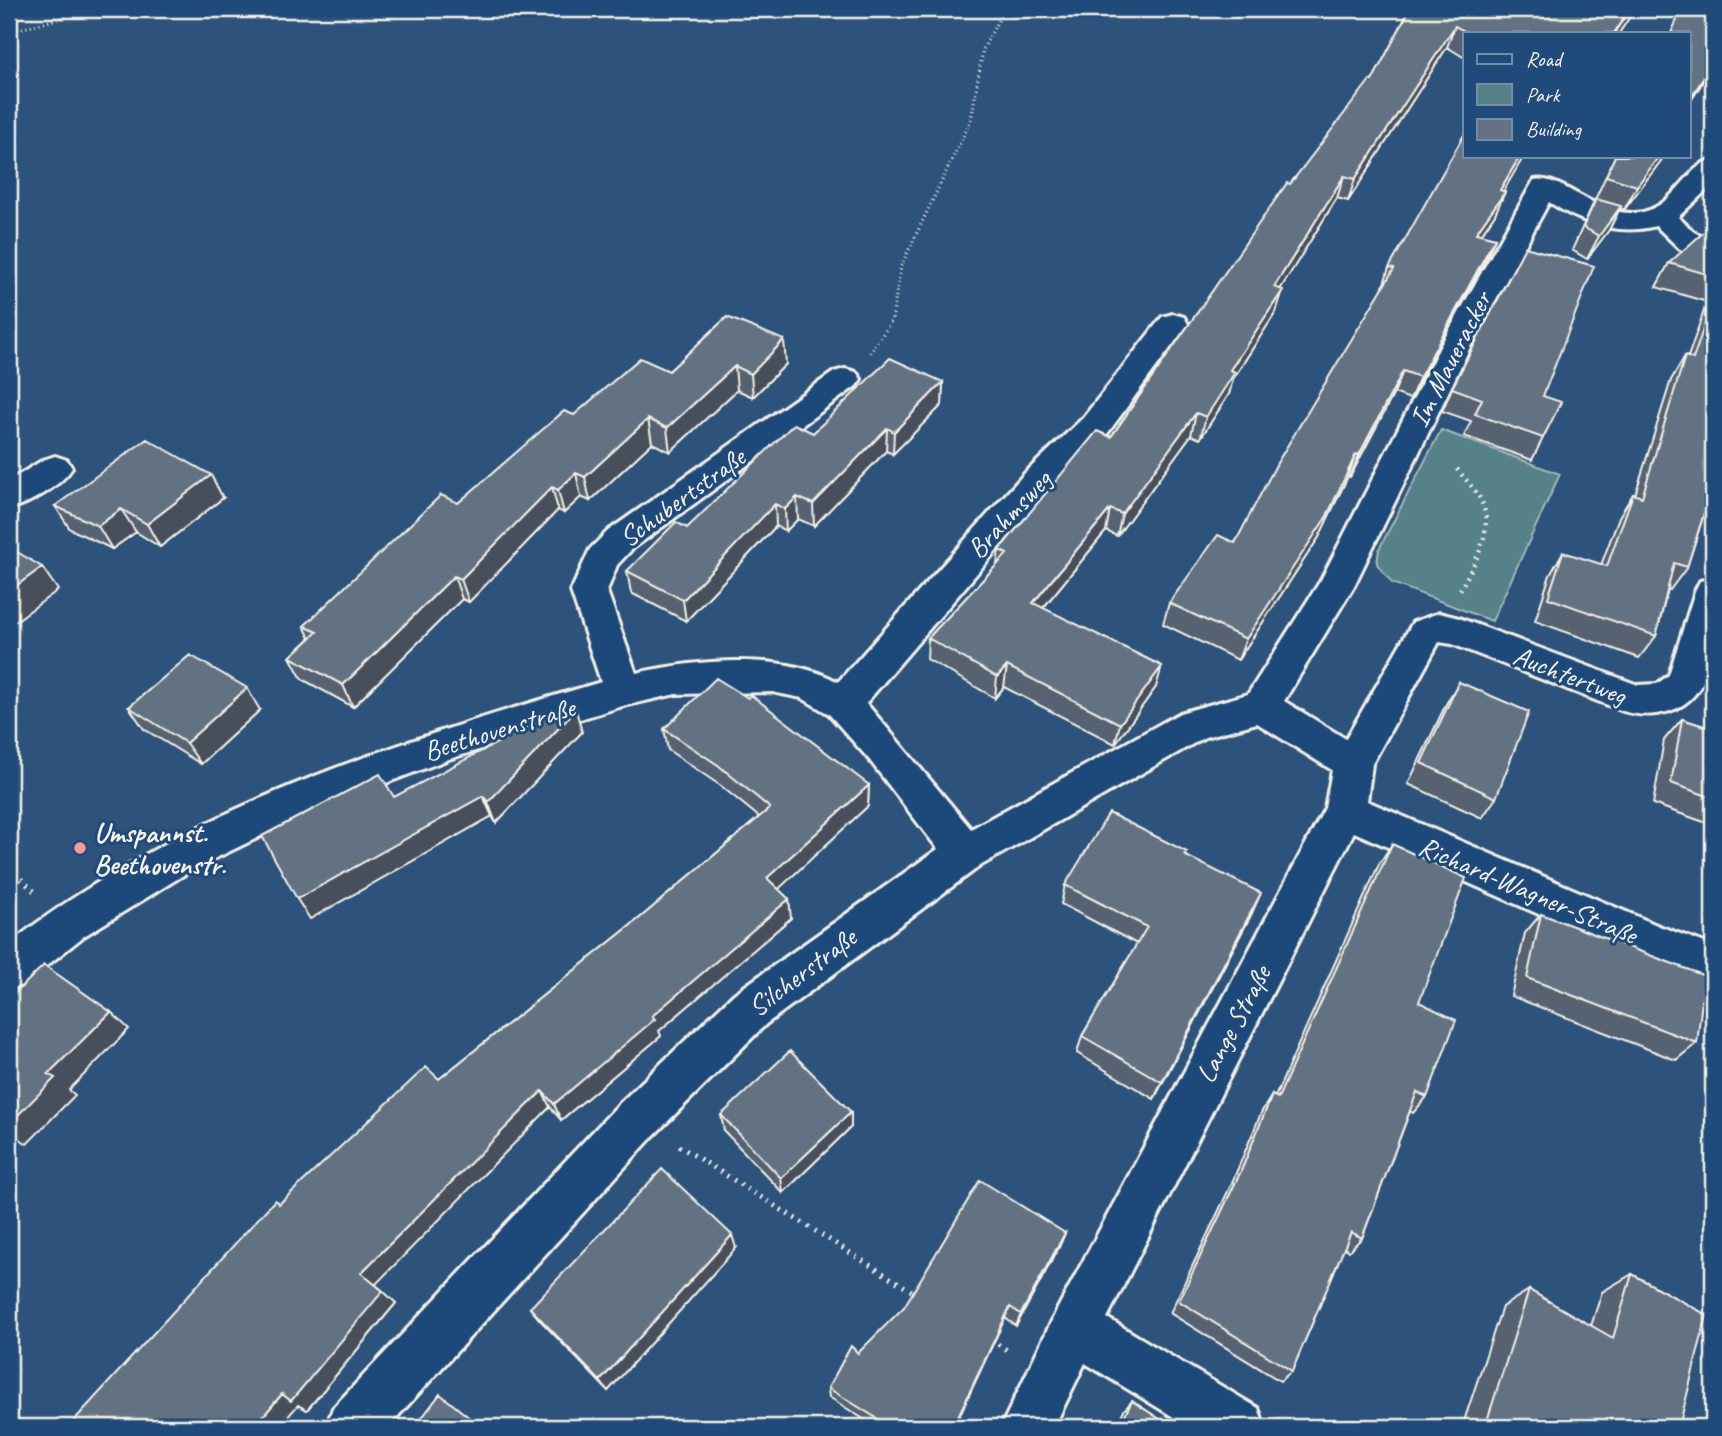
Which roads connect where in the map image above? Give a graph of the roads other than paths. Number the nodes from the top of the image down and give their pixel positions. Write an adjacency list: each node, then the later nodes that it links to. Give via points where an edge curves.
1 (1517, 9): 2 (street)
2 (1499, 32)
3 (1713, 166): 4 (street, Im Maueracker, via 1695,189)
4 (1662, 214): 5 (street, via 1681,238); 14 (street, Im Maueracker, via 1634,221 1596,216 1568,203 1539,173 1336,586)
5 (1713, 253)
6 (1173, 324): 13 (street, Brahmsweg, via 1096,426 1037,482)
7 (845, 379): 12 (street, Schubertstraße, via 620,540 602,558 589,591)
8 (55, 468): 9 (street)
9 (9, 497)
10 (1713, 591): 11 (street, Auchtertweg, via 1686,683 1675,695 1660,701 1636,700)
11 (1439, 627): 15 (street, Lange Straße, via 1426,632)
12 (623, 691): 13 (street, Beethovenstraße, via 677,679 772,677 811,685); 19 (street, Beethovenstraße, via 441,745 299,799 169,862 69,922)
13 (843, 703): 17 (street, Beethovenstraße)
14 (1261, 706): 15 (street); 17 (street, Silcherstraße, via 1194,724)
15 (1353, 763): 16 (street, Lange Straße)
16 (1345, 810): 18 (street, Richard-Wagner-Straße); 20 (street, Lange Straße)
17 (965, 853): 21 (street, Silcherstraße, via 750,1009 636,1120)
18 (1713, 966)
19 (9, 970)
20 (1075, 1328): 22 (street, Lange Straße); 23 (street)
21 (352, 1427)
22 (1027, 1427)
23 (1239, 1427)

